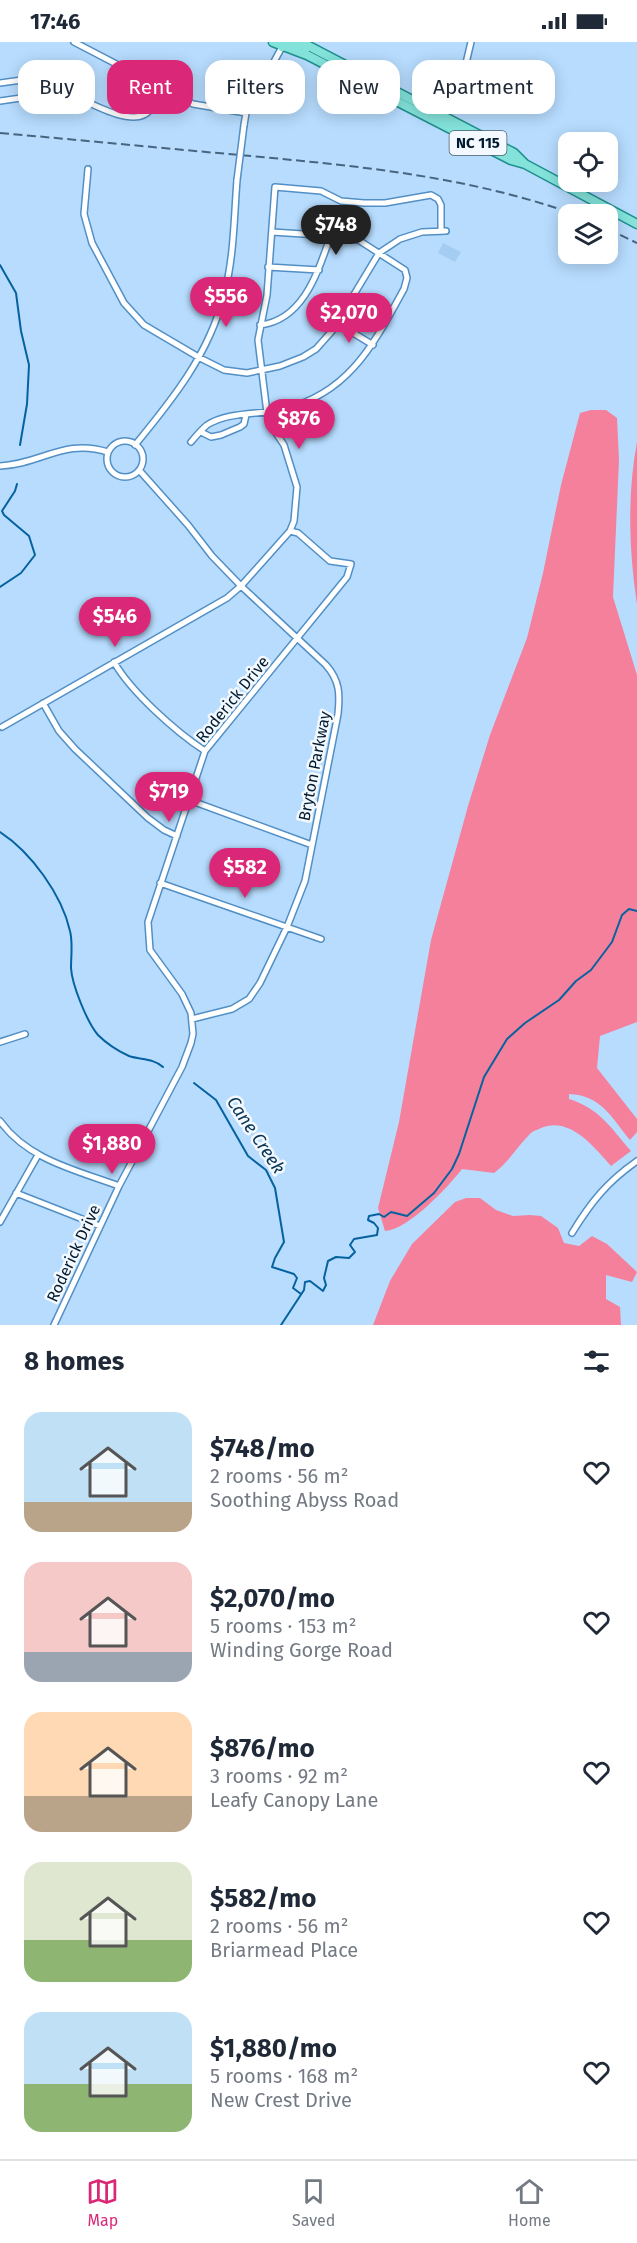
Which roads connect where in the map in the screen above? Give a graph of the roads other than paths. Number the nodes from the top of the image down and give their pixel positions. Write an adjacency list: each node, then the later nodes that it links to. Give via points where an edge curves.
1 (74, 42): 7 (street)
2 (90, 42): 7 (street)
3 (273, 42): 6 (main road, NC 115)
4 (302, 42): 11 (main road, NC 115)
5 (471, 42): 20 (street, via 462,80)
6 (282, 47): 9 (street); 10 (main road, via 291,43); 21 (main road, NC 115, via 307,55)
7 (87, 48): 8 (street)
8 (109, 60)
9 (275, 60)
10 (326, 60)
11 (337, 60)
12 (18, 80): 13 (street)
13 (0, 83)
14 (400, 93): 20 (main road, NC 115)
15 (18, 98): 16 (street)
16 (0, 101)
17 (120, 114): 18 (street)
18 (143, 114)
19 (246, 114): 32 (street, bridge, via 231,257 214,328)
20 (444, 117): 21 (main road, NC 115, via 514,153)
21 (525, 164): 23 (main road, NC 115)
22 (88, 169): 32 (street, via 84,214 92,243 124,303 144,325)
23 (637, 224)
24 (272, 232): 25 (street); 26 (street, via 275,187 321,191 341,201 364,203 431,195 438,199 444,230 400,238); 27 (street)
25 (331, 235): 26 (street, via 360,241); 28 (street)
26 (379, 253): 29 (street); 31 (street, via 405,270 407,278)
27 (268, 267): 28 (street); 30 (street)
28 (319, 270): 30 (street, via 287,316)
29 (337, 323): 31 (street); 33 (street, via 316,349 280,366)
30 (260, 325): 33 (street)
31 (373, 345): 34 (street, via 339,383 287,409)
32 (200, 358): 33 (street, via 224,370); 38 (street)
33 (261, 370): 34 (street)
34 (267, 413): 35 (street); 42 (street, via 284,445 297,487)
35 (246, 416): 36 (street, via 226,418 207,425); 36 (street, via 240,428 221,435 211,437)
36 (201, 432): 37 (street)
37 (192, 442)
38 (135, 445): 39 (street, via 121,441); 41 (street, via 142,455)
39 (108, 452): 40 (street, via 82,446); 41 (street, via 107,464 113,474 124,478)
40 (0, 466)
41 (139, 470): 43 (street, Bryton Parkway)
42 (290, 531): 43 (street); 44 (street, Roderick Drive, via 298,533 330,561 351,564 346,577)
43 (241, 586): 44 (street, Bryton Parkway); 45 (street, via 227,598)
44 (298, 639): 48 (street, Roderick Drive); 51 (street, Bryton Parkway, via 335,675 340,697)
45 (114, 662): 46 (street); 48 (street, via 132,688)
46 (43, 703): 47 (street); 50 (street, via 75,749 148,818)
47 (2, 727)
48 (206, 751): 49 (street, Roderick Drive)
49 (189, 800): 50 (street, Roderick Drive); 51 (street)
50 (177, 836): 52 (street, Roderick Drive)
51 (312, 845): 53 (street, Bryton Parkway, via 305,881)
52 (160, 883): 53 (street); 55 (street, Roderick Drive, via 148,922 150,950 188,1004)
53 (288, 926): 54 (street); 55 (street, Bryton Parkway, via 249,999 232,1009)
54 (321, 939)
55 (192, 1018): 61 (street, Roderick Drive, via 193,1034 186,1059)
56 (25, 1034): 57 (street)
57 (0, 1042)
58 (0, 1121): 59 (street, via 16,1140)
59 (38, 1155): 61 (street); 62 (street)
60 (637, 1161): 65 (street, via 607,1184)
61 (119, 1186): 64 (street, Roderick Drive)
62 (16, 1193): 63 (street); 64 (street)
63 (0, 1222)
64 (100, 1226): 66 (street, Roderick Drive)
65 (572, 1233)
66 (54, 1325)

